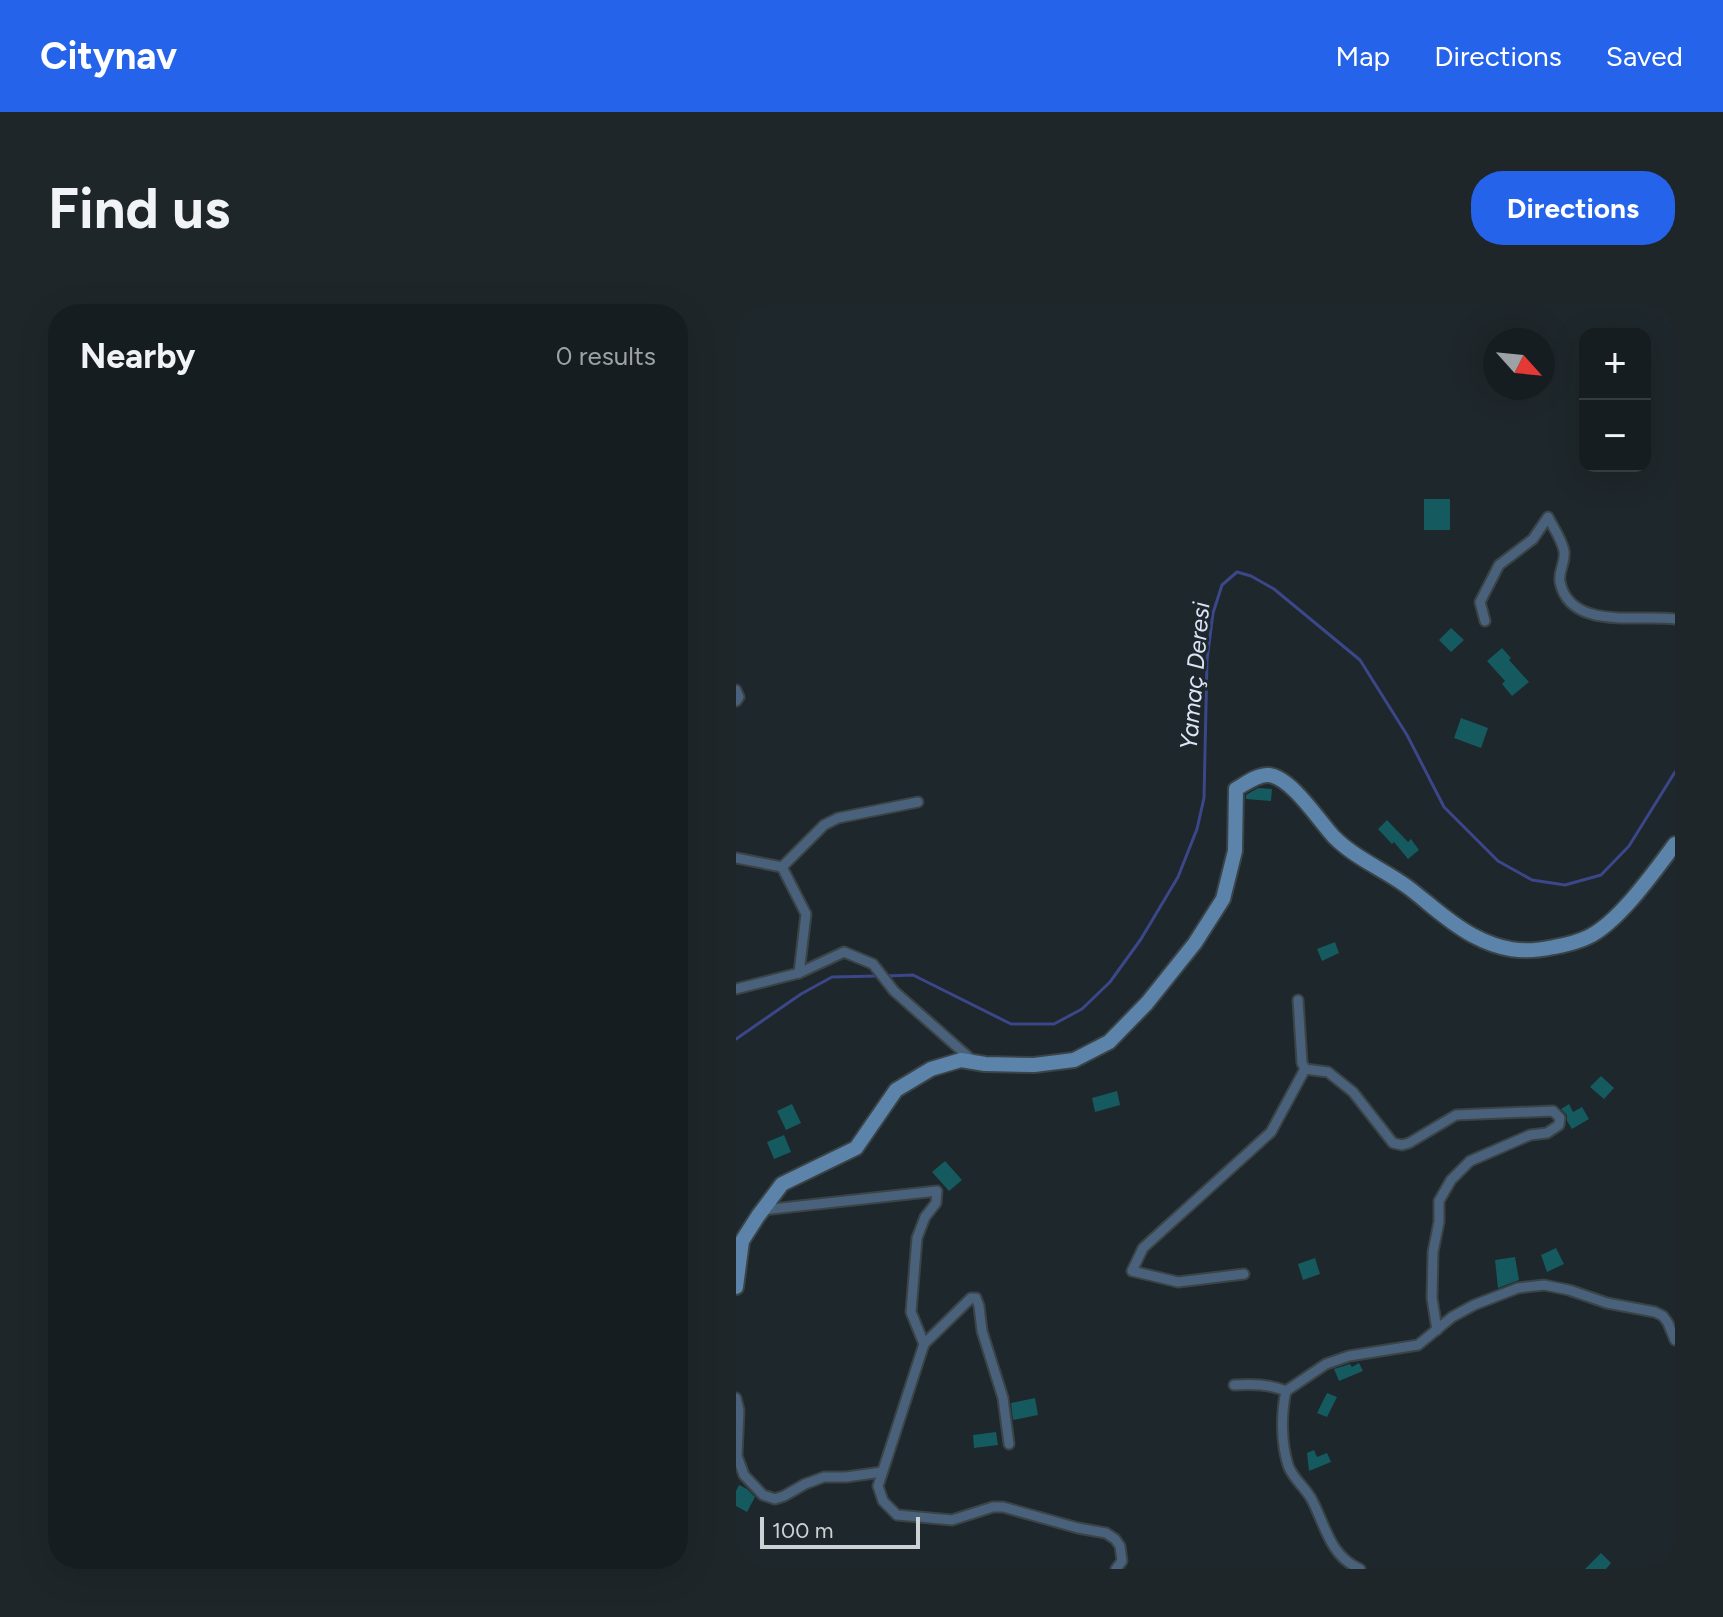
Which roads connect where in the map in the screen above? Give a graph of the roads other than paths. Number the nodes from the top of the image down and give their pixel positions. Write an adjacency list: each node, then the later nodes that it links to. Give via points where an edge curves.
1 (1675, 619): 2 (street, via 1602,617 1577,608 1560,583 1564,550 1548,517 1533,539 1499,565 1480,602)
2 (1485, 621)
3 (736, 690): 4 (street)
4 (736, 701)
5 (918, 802): 8 (street, via 838,818)
6 (1675, 844): 12 (street, via 1617,914 1590,936 1532,952 1500,947 1447,920 1398,880 1352,852 1284,782 1269,775 1254,779 1236,789 1235,851 1223,899 1138,1013 1109,1042 1074,1060 1034,1065)
7 (736, 858): 8 (street)
8 (782, 867): 9 (street, via 806,914)
9 (799, 973): 10 (street); 12 (street, via 844,952 873,964 894,991)
10 (736, 989)
11 (1298, 1000): 13 (street)
12 (975, 1062): 14 (street, via 961,1060 931,1069 896,1090 856,1148 782,1184)
13 (1305, 1069): 15 (street, via 1271,1132 1143,1248 1132,1271 1178,1282); 17 (street, via 1328,1072 1353,1092 1396,1145 1409,1143 1456,1115 1553,1111 1560,1118 1547,1133 1470,1161 1451,1180 1439,1201 1433,1252)
14 (762, 1210): 16 (street, via 742,1241); 19 (street, via 937,1191 917,1238 911,1312)
15 (1244, 1274)
16 (736, 1287)
17 (1437, 1330): 18 (street, via 1474,1305 1518,1288 1544,1285 1655,1312 1668,1323); 21 (street, via 1418,1345 1326,1364)
18 (1675, 1340)
19 (924, 1344): 23 (street, via 976,1298 1003,1398); 24 (street)
20 (1234, 1385): 21 (street)
21 (1286, 1391): 26 (street, via 1281,1413 1288,1467 1312,1498 1339,1555)
22 (736, 1398): 24 (street, via 737,1456 744,1475 763,1495 775,1499 824,1477)
23 (1009, 1444)
24 (882, 1472): 25 (street, via 878,1486 883,1501 897,1515 952,1520 1003,1507 1041,1516 1115,1539 1122,1561)
25 (1116, 1569)
26 (1360, 1569)

